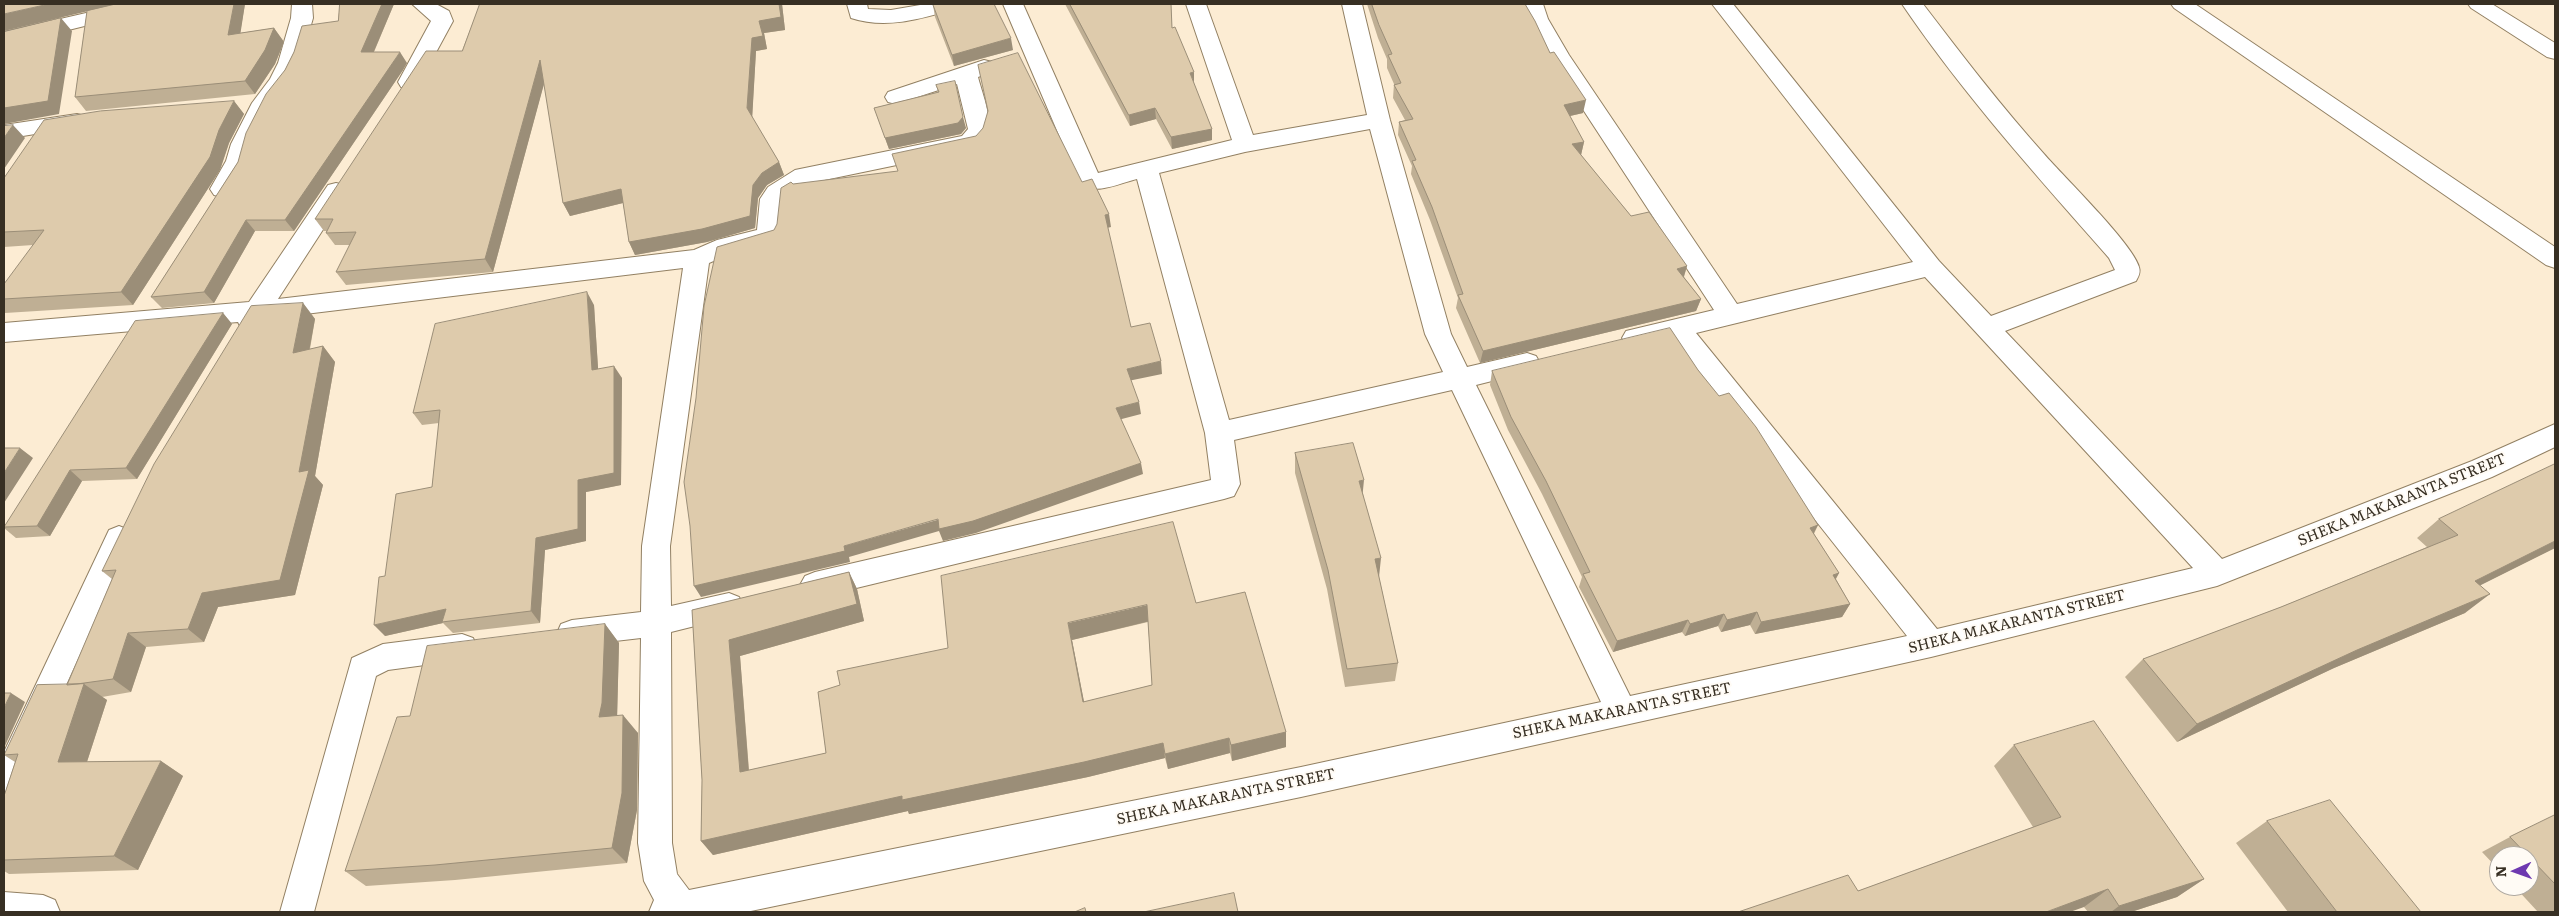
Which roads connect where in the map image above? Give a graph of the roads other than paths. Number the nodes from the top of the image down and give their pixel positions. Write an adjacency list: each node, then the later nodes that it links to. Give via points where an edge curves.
1 (150, 4): 14 (street, via 85,30)
2 (302, 4): 19 (street, via 302,18 289,63)
3 (422, 4): 20 (street, via 442,16 442,21 416,72)
4 (857, 4): 5 (street, via 858,13 868,18 883,18)
5 (952, 4)
6 (1012, 4): 16 (street)
7 (1196, 4): 26 (street)
8 (1352, 4): 23 (street)
9 (1533, 4): 36 (street, via 1559,56)
10 (1722, 4): 33 (street)
11 (1912, 4): 39 (street, via 1967,77 2118,252 2127,267 2126,275)
12 (2182, 4): 32 (street)
13 (2478, 4): 15 (street)
14 (4, 39)
15 (2555, 52)
16 (1018, 57): 17 (street); 28 (street, via 1093,182)
17 (966, 73): 18 (street); 31 (street, via 979,129 969,142 803,176 772,199 768,236 726,246)
18 (896, 97)
19 (263, 103): 21 (street); 30 (street, via 242,144 233,172)
20 (394, 105)
21 (238, 106)
22 (95, 118): 24 (street, via 72,112)
23 (1379, 120): 26 (street); 45 (street, via 1438,334)
24 (47, 126): 25 (street); 27 (street)
25 (4, 132)
26 (1245, 144): 28 (street)
27 (31, 150)
28 (1146, 169): 46 (street)
29 (350, 171): 35 (street)
30 (212, 205)
31 (697, 258): 35 (street); 52 (street, via 656,546)
32 (2555, 259)
33 (1930, 267): 36 (street); 39 (street)
34 (152, 296): 37 (street)
35 (256, 311): 37 (street); 41 (street)
36 (1731, 315): 38 (street)
37 (136, 321): 40 (street); 43 (street)
38 (1678, 328): 42 (street); 55 (street)
39 (1987, 328): 49 (street)
40 (4, 333)
41 (235, 344)
42 (1611, 344)
43 (120, 346)
44 (1554, 357): 45 (street)
45 (1459, 380): 46 (street); 56 (street)
46 (1219, 433): 50 (street, via 1224,488)
47 (2555, 434): 49 (street, SHEKA MAKARANTA STREET, via 2482,469)
48 (130, 518): 57 (street)
49 (2217, 574): 55 (street, SHEKA MAKARANTA STREET)
50 (791, 591)
51 (752, 600): 52 (street)
52 (655, 623): 53 (street); 61 (street, via 655,843 661,881)
53 (548, 636)
54 (490, 644): 60 (street, via 383,657 363,668)
55 (1931, 644): 56 (street, SHEKA MAKARANTA STREET)
56 (1621, 711): 61 (street, SHEKA MAKARANTA STREET, via 1300,782)
57 (4, 786)
58 (4, 909): 59 (street)
59 (43, 912)
60 (297, 912)
61 (678, 912)

